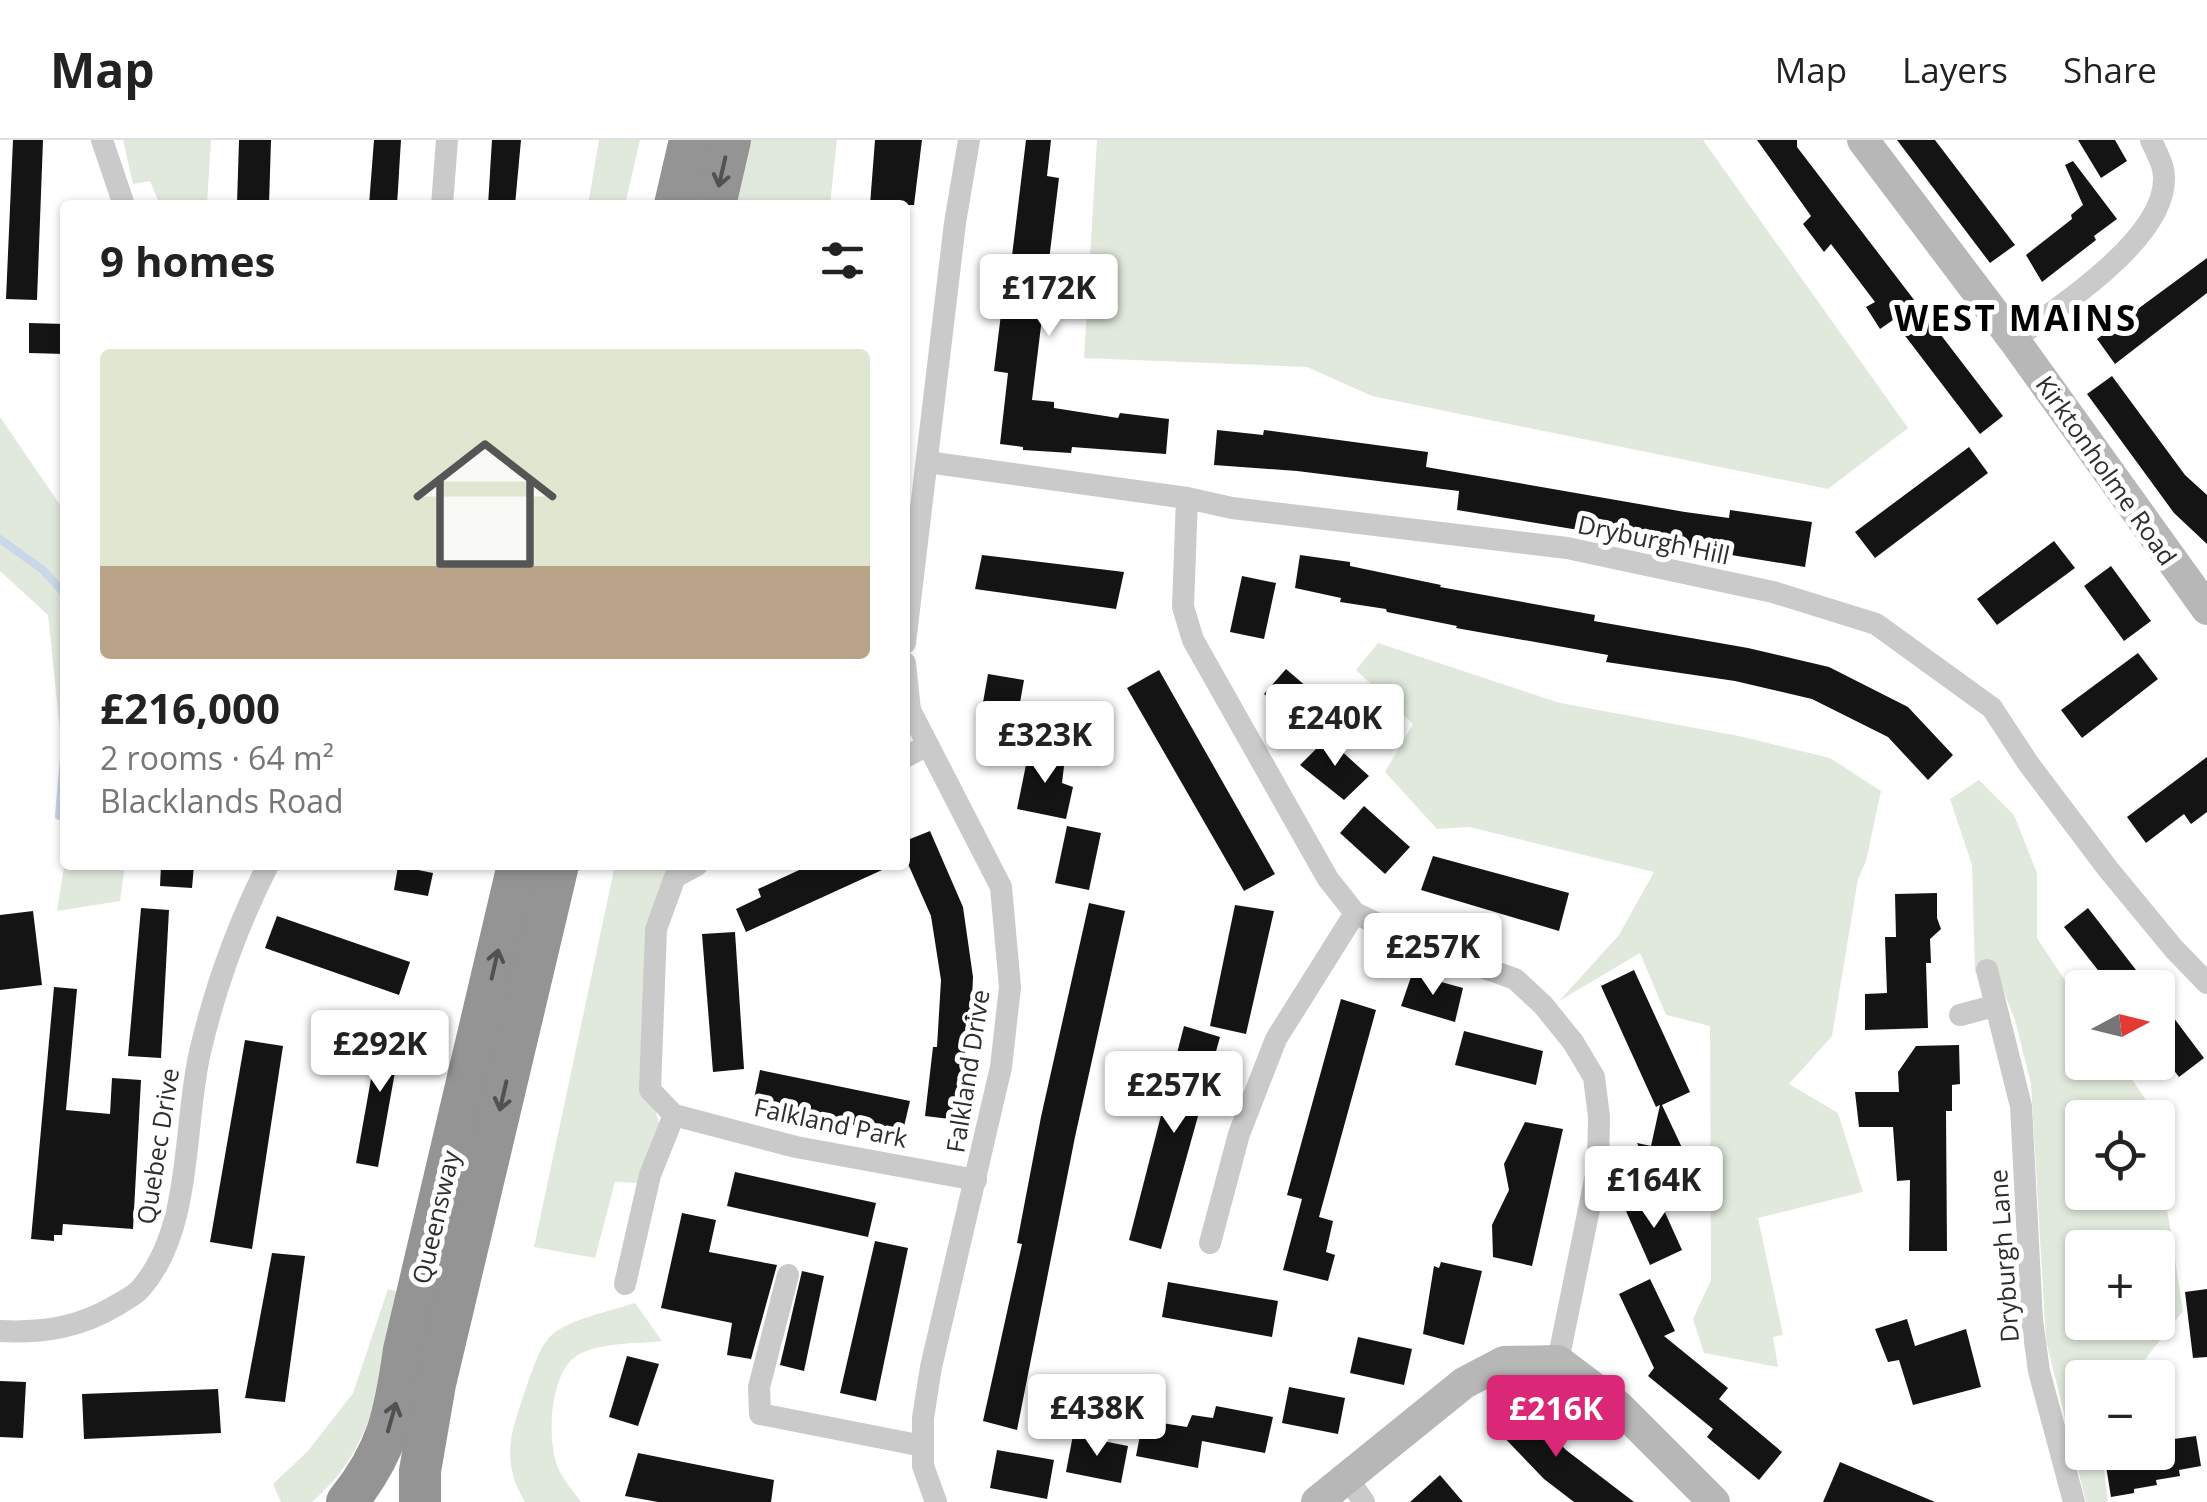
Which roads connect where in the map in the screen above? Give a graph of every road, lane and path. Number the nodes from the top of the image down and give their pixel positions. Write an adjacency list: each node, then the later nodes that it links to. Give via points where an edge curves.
1 (102, 140): 8 (street)
2 (447, 140): 9 (street)
3 (690, 140): 10 (highway)
4 (730, 140): 11 (highway, one-way to 11)
5 (969, 140): 13 (street)
6 (1862, 140): 12 (street, Kirktonholme Road)
7 (2151, 140): 12 (street, via 2164,170 2160,201 2136,242)
8 (122, 200)
9 (442, 200)
10 (676, 200)
11 (716, 200)
12 (2014, 340): 16 (street, Kirktonholme Road)
13 (927, 462): 14 (street, Dryburgh Hill); 15 (street)
14 (1187, 498): 24 (street, via 1184,607 1193,640 1289,816); 26 (street, Dryburgh Hill, via 1567,548 1774,592 1876,624 1992,708 2101,860)
15 (910, 602)
16 (2207, 608)
17 (910, 710): 18 (street, Falkland Drive)
18 (928, 745): 19 (street); 30 (street, Falkland Drive, via 1001,888 1010,987)
19 (910, 754)
20 (266, 870): 34 (street, Quebec Drive, via 231,947 200,1053 165,1254 140,1290 106,1312 64,1329)
21 (517, 870): 38 (highway, Queensway, one-way to 21, via 376,1463 396,1402)
22 (557, 870): 39 (highway, Queensway, one-way to 39, via 435,1384)
23 (687, 870): 29 (street, via 675,876 656,929 650,1090)
24 (1355, 913): 31 (street, via 1276,1039 1238,1134); 35 (street, via 1515,979 1574,1042 1594,1077 1598,1166)
25 (1986, 970): 27 (street, Dryburgh Lane)
26 (2207, 983)
27 (1994, 1006): 28 (street); 43 (street, Dryburgh Lane, via 2021,1106 2039,1371)
28 (1960, 1015)
29 (674, 1115): 30 (street, Falkland Park); 33 (street, via 650,1175)
30 (976, 1180): 36 (street, Falkland Drive, via 931,1366)
31 (1210, 1243)
32 (788, 1275): 36 (street, via 759,1387 760,1414)
33 (625, 1284)
34 (0, 1331)
35 (1558, 1360): 37 (street, via 1504,1362 1464,1382); 42 (street, via 1618,1406)
36 (923, 1446): 40 (street, Falkland Drive)
37 (1355, 1489): 41 (street)
38 (346, 1502)
39 (420, 1502)
40 (936, 1502)
41 (1317, 1502)
42 (1714, 1502)
43 (2074, 1502)

